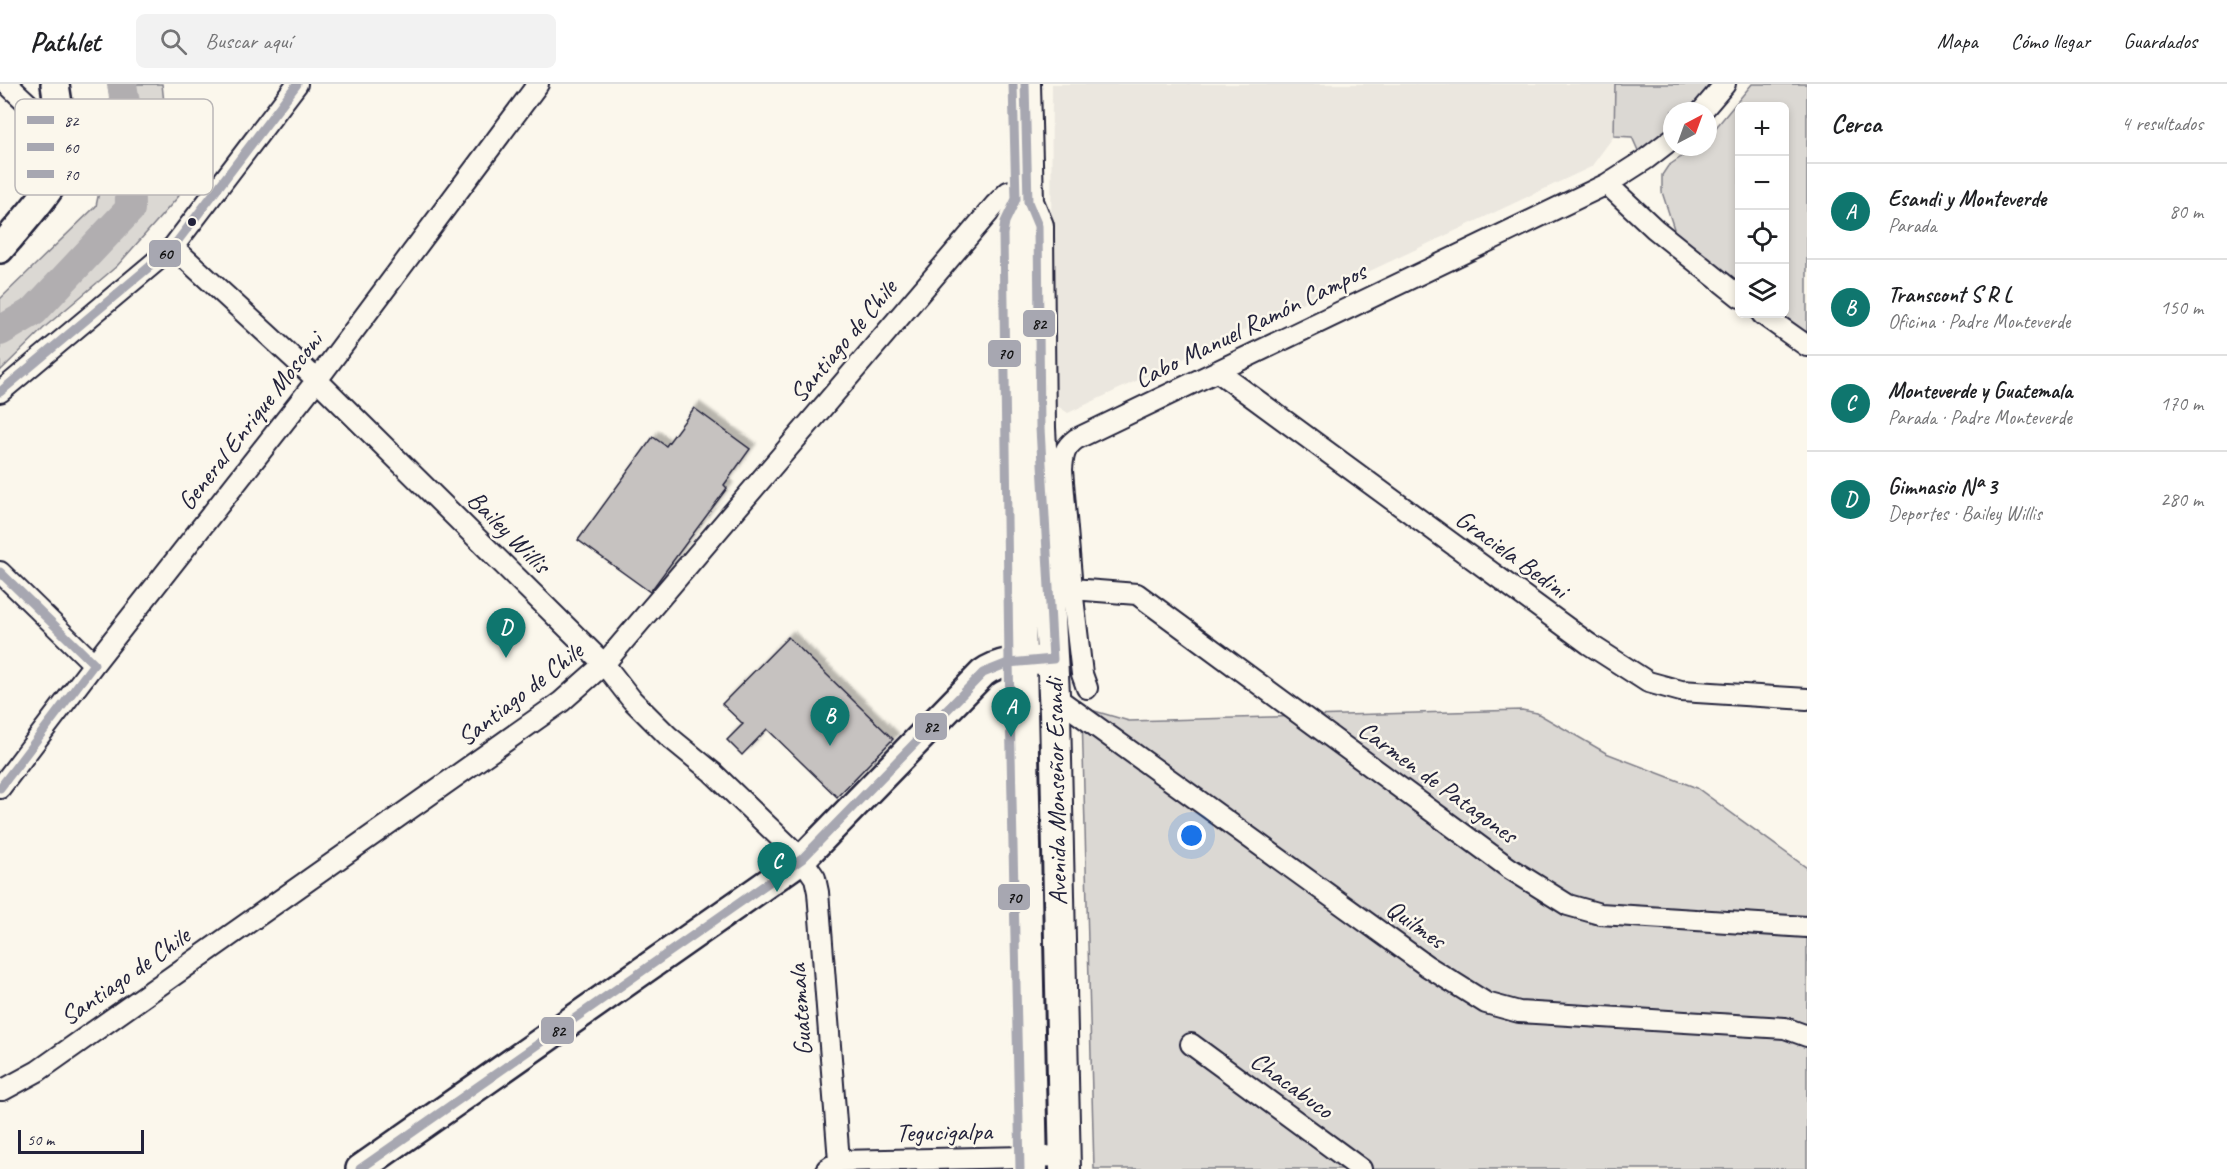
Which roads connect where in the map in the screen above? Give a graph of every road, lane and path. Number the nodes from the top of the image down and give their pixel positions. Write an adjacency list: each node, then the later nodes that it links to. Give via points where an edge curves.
1 (7, 84): 7 (street)
2 (55, 84): 8 (street)
3 (297, 84): 12 (street)
4 (538, 84): 22 (street, General Enrique Mosconi)
5 (1025, 84): 13 (main road, Avenida Monseñor Esandi)
6 (1725, 84): 9 (street)
7 (23, 99)
8 (57, 99)
9 (1710, 102)
10 (1663, 146): 11 (street, Cabo Manuel Ramón Campos)
11 (1607, 184): 18 (street, via 1655,229); 21 (street, Cabo Manuel Ramón Campos)
12 (213, 194)
13 (1028, 194): 25 (main road, Avenida Monseñor Esandi, via 1015,234); 29 (street, Santiago de Chile, via 1008,192 994,205)
14 (43, 195): 17 (street)
15 (213, 195): 16 (street)
16 (173, 247): 22 (street, Bailey Willis); 23 (street)
17 (0, 249)
18 (1735, 293)
19 (1768, 318): 20 (street)
20 (1807, 346)
21 (1217, 371): 25 (street, Cabo Manuel Ramón Campos, via 1076,439 1065,449); 32 (street, Graciela Bedini, via 1589,645 1648,682 1681,691)
22 (317, 380): 28 (street, General Enrique Mosconi); 29 (street, Bailey Willis)
23 (0, 392)
24 (0, 572): 28 (street)
25 (1047, 592): 26 (main road, Avenida Monseñor Esandi); 27 (main road, Avenida Monseñor Esandi); 30 (street, Cabo Manuel Ramón Campos); 35 (street, Carmen de Patagones, via 1137,594 1509,868 1568,905 1600,914)
26 (1053, 659): 27 (street); 31 (main road, Avenida Monseñor Esandi)
27 (1021, 661): 34 (street, via 993,666 983,673); 39 (main road, Avenida Monseñor Esandi)
28 (94, 664): 33 (street, General Enrique Mosconi)
29 (604, 664): 34 (street, Bailey Willis, via 668,736 712,772); 38 (street, Santiago de Chile, via 561,702 513,736 38,1071)
30 (1087, 688)
31 (1054, 696): 36 (street, Quilmes, via 1427,966 1486,1004 1518,1012 1785,1028); 40 (main road, Avenida Monseñor Esandi)
32 (1807, 699)
33 (0, 788)
34 (802, 859): 41 (street, Guatemala, via 815,878 818,892); 42 (street)
35 (1807, 927)
36 (1807, 1036)
37 (1191, 1044): 43 (street, Chacabuco)
38 (0, 1090)
39 (1032, 1163): 40 (street, Tegucigalpa); 41 (street, Tegucigalpa)
40 (1065, 1163)
41 (833, 1165)
42 (360, 1169)
43 (1361, 1169)

